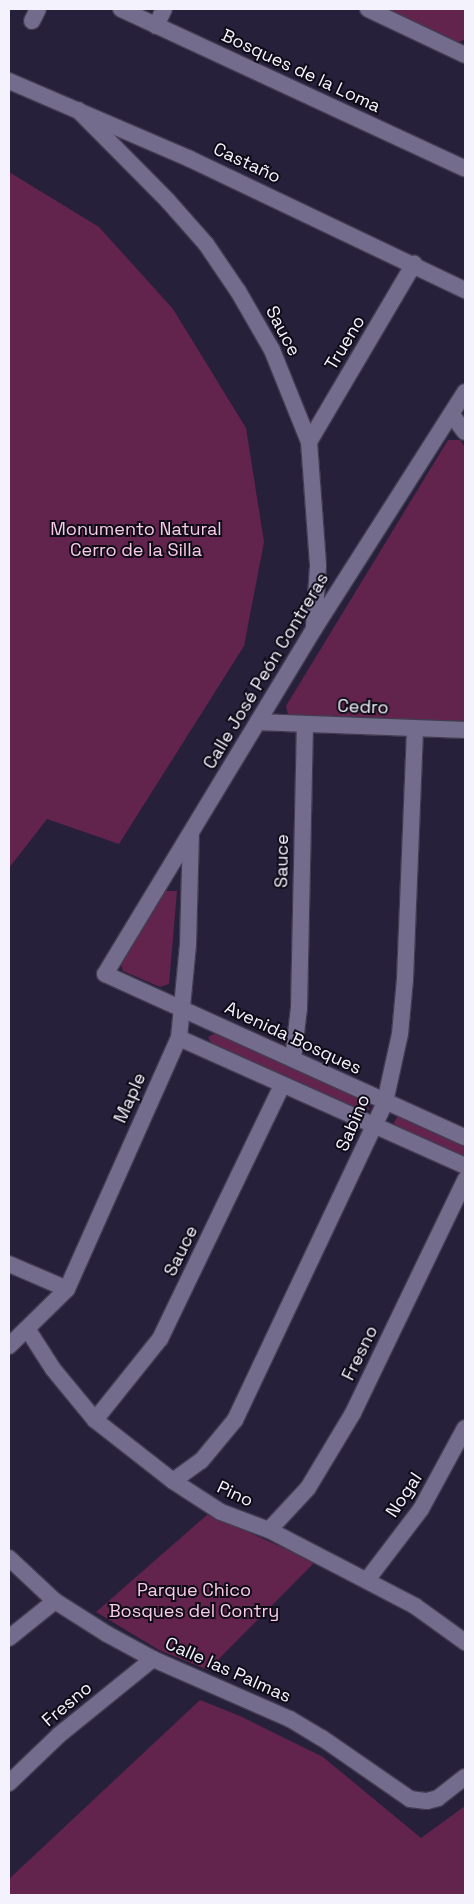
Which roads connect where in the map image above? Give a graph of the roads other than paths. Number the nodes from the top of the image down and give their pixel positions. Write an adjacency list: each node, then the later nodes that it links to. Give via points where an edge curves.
1 (121, 9): 4 (street, Bosques de la Loma)
2 (164, 9): 4 (street)
3 (368, 9): 5 (street)
4 (156, 26): 8 (street, Bosques de la Loma)
5 (465, 55)
6 (9, 81): 7 (street, Castaño)
7 (78, 110): 9 (street, Castaño, via 190,158); 14 (street, Sauce, via 206,244 272,350)
8 (465, 169)
9 (414, 264): 10 (street, Castaño); 14 (street, Trueno)
10 (465, 290)
11 (465, 392): 12 (street, Calle José Peón Contreras)
12 (452, 415): 13 (street); 15 (street, Calle José Peón Contreras)
13 (465, 432)
14 (309, 442): 15 (street, Sauce, via 318,566)
15 (314, 629): 16 (street, Calle José Peón Contreras)
16 (258, 722): 17 (street, Cedro); 20 (street, Calle José Peón Contreras)
17 (306, 724): 18 (street, Cedro); 24 (street, Sauce, via 299,1008)
18 (415, 729): 19 (street, Cedro); 26 (street, Sabino, via 405,979 400,1034)
19 (465, 730)
20 (191, 831): 21 (street, Calle José Peón Contreras); 22 (street, Maple)
21 (105, 974): 22 (street, Avenida Bosques)
22 (184, 1009): 23 (street, Maple); 24 (street, Avenida Bosques)
23 (178, 1038): 25 (street); 32 (street, Maple)
24 (293, 1059): 26 (street, Avenida Bosques)
25 (282, 1086): 27 (street); 35 (street, Sauce, via 164,1333)
26 (385, 1102): 27 (street, Sabino); 28 (street, Avenida Bosques)
27 (376, 1126): 29 (street); 37 (street, Sabino, via 234,1420 201,1461)
28 (465, 1137)
29 (465, 1166)
30 (465, 1180): 38 (street, Fresno, via 353,1414 308,1488)
31 (9, 1264): 32 (street)
32 (67, 1289): 33 (street, Maple)
33 (28, 1330): 34 (street, Maple); 35 (street, Pino, via 62,1381)
34 (9, 1346)
35 (96, 1420): 37 (street, Pino)
36 (465, 1428): 40 (street, Nogal, via 421,1509)
37 (173, 1481): 38 (street, Pino, via 221,1512)
38 (269, 1530): 40 (street, Pino)
39 (9, 1558): 41 (street, Calle las Palmas)
40 (367, 1580): 42 (street, Pino)
41 (56, 1600): 43 (street); 44 (street, Calle las Palmas, via 107,1634)
42 (463, 1634)
43 (9, 1638)
44 (153, 1659): 45 (street, Calle las Palmas, via 290,1720 330,1743 410,1800 438,1798); 46 (street, Fresno, via 59,1735)
45 (465, 1777)
46 (9, 1783)

